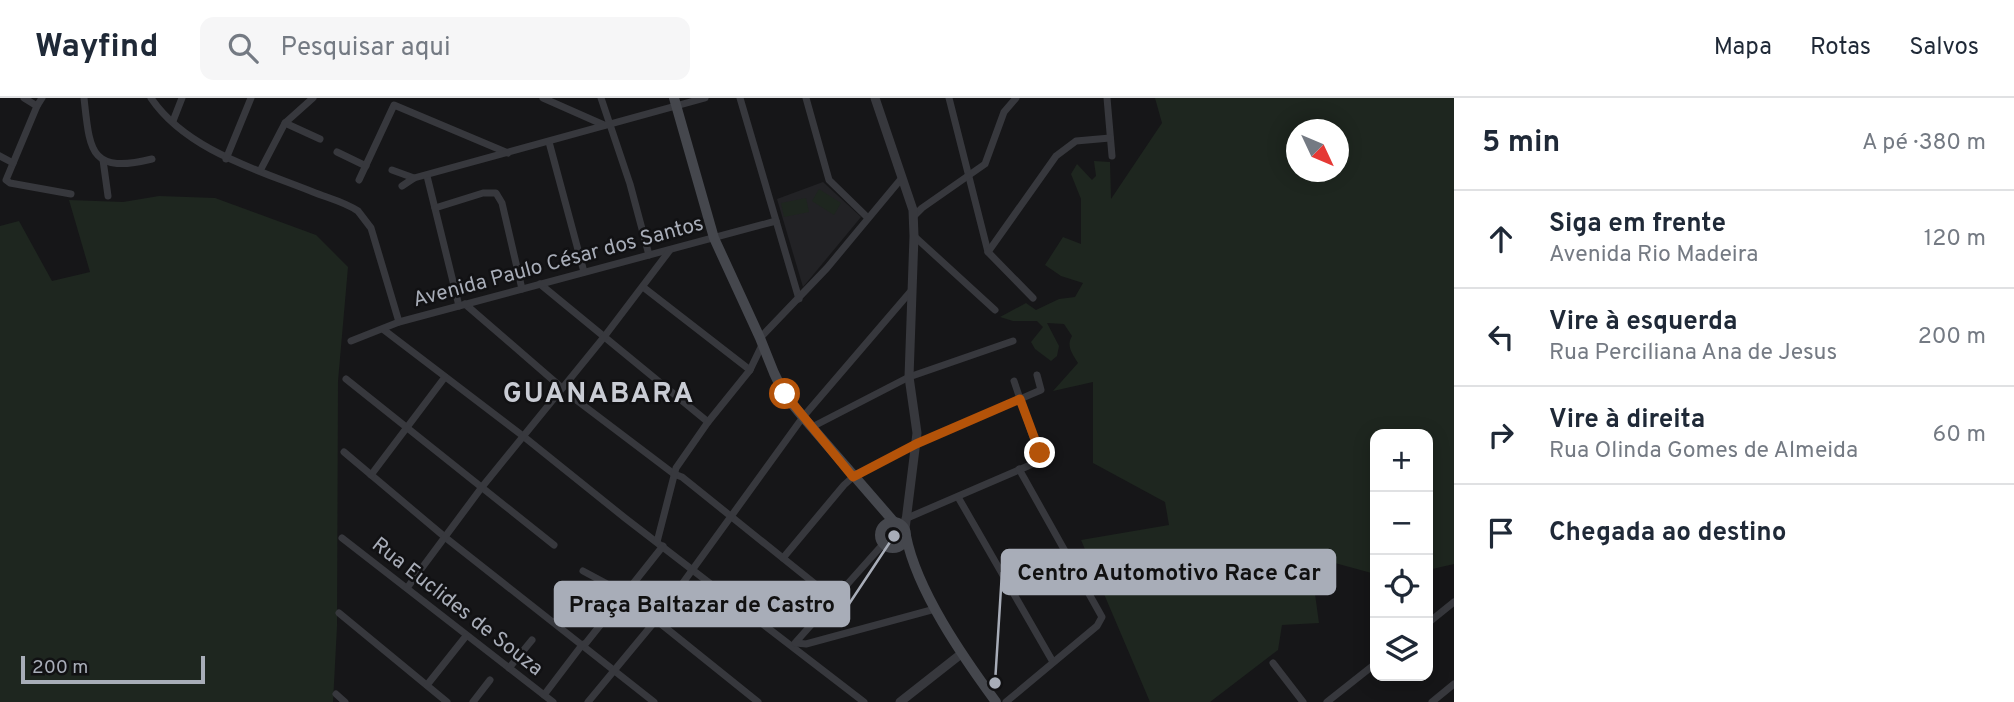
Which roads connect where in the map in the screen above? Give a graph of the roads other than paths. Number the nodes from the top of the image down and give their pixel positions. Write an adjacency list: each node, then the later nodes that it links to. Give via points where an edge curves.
1 (24, 98): 18 (street)
2 (42, 98): 18 (street)
3 (84, 98): 31 (street, via 88,139)
4 (151, 98): 19 (street)
5 (182, 98): 19 (street)
6 (251, 98): 30 (street)
7 (313, 98): 20 (street)
8 (543, 98): 21 (street)
9 (601, 98): 21 (street)
10 (705, 98): 17 (street)
11 (740, 98): 47 (street)
12 (807, 98): 45 (street, via 829,180)
13 (874, 98): 39 (street)
14 (949, 98): 37 (street)
15 (1016, 98): 37 (street, via 1004,113 985,164)
16 (1107, 98): 22 (street)
17 (675, 102): 21 (street); 49 (main road)
18 (37, 106): 32 (street)
19 (173, 121): 30 (street)
20 (285, 123): 23 (street); 35 (street)
21 (606, 125): 24 (street); 52 (street, via 630,184)
22 (1110, 138): 28 (street); 51 (street, via 1076,141 1056,156)
23 (320, 139)
24 (550, 142): 26 (street); 53 (street)
25 (337, 152): 33 (street)
26 (509, 153): 33 (street, via 394,105); 36 (street)
27 (0, 156): 32 (street)
28 (1112, 156)
29 (152, 159): 31 (street, via 127,165)
30 (226, 159): 35 (street)
31 (103, 160): 43 (street)
32 (13, 163): 42 (street, via 6,180 10,183)
33 (366, 166): 40 (street)
34 (392, 170): 38 (street)
35 (260, 171): 62 (street, via 354,208 366,218)
36 (427, 176): 38 (street); 44 (street)
37 (969, 176): 46 (street); 51 (street)
38 (414, 178): 41 (street)
39 (901, 179): 45 (street); 46 (street)
40 (359, 180)
41 (402, 186)
42 (71, 194)
43 (107, 195)
44 (435, 208): 56 (street, via 496,193); 60 (street)
45 (867, 217): 59 (street)
46 (913, 217): 48 (street)
47 (776, 220): 49 (street, Avenida Paulo César dos Santos); 59 (street)
48 (914, 236): 57 (street); 61 (street)
49 (714, 238): 50 (street, Avenida Paulo César dos Santos); 66 (main road)
50 (671, 249): 52 (street, Avenida Paulo César dos Santos); 55 (street)
51 (988, 252): 58 (street)
52 (649, 255): 53 (street, Avenida Paulo César dos Santos)
53 (584, 272): 54 (street, Avenida Paulo César dos Santos)
54 (540, 284): 56 (street, Avenida Paulo César dos Santos); 64 (street)
55 (643, 287): 64 (street); 68 (street)
56 (522, 289): 60 (street, Avenida Paulo César dos Santos)
57 (911, 291): 71 (street); 77 (street)
58 (1033, 298)
59 (799, 299): 66 (street)
60 (462, 305): 62 (street, Avenida Paulo César dos Santos); 74 (street)
61 (995, 310)
62 (399, 322): 63 (street, Avenida Paulo César dos Santos)
63 (384, 330): 65 (street, Avenida Paulo César dos Santos); 70 (street)
64 (604, 337): 74 (street); 78 (street)
65 (351, 341)
66 (761, 341): 68 (street); 77 (main road, via 785,394)
67 (1013, 341): 71 (street)
68 (750, 370): 78 (street)
69 (1037, 374): 76 (street, via 1041,390)
70 (445, 377): 79 (street); 81 (street)
71 (909, 377): 80 (street); 82 (street)
72 (346, 379): 79 (street)
73 (1014, 381): 76 (street)
74 (562, 388): 81 (street)
75 (575, 399): 85 (street)
76 (1020, 399): 82 (street); 84 (street, via 1040,458)
77 (803, 417): 80 (main road); 91 (street)
78 (708, 422): 85 (street)
79 (408, 427): 86 (street); 88 (street)
80 (812, 428): 87 (main road)
81 (523, 436): 88 (street); 96 (street)
82 (916, 444): 87 (street); 92 (street)
83 (344, 452): 86 (street)
84 (1019, 469): 89 (street); 116 (street, via 1102,617)
85 (674, 474): 91 (street); 96 (street)
86 (371, 475): 95 (street)
87 (853, 477): 90 (main road); 99 (street)
88 (482, 487): 95 (street); 97 (street)
89 (958, 497): 92 (street); 116 (street)
90 (875, 503): 92 (main road); 93 (main road)
91 (731, 516): 99 (street); 101 (street)
92 (901, 526): 93 (main road, via 887,524); 98 (main road, via 903,542); 100 (main road)
93 (882, 529): 98 (main road, via 881,538)
94 (342, 538): 103 (street, Rua Euclides de Souza)
95 (446, 538): 103 (street); 113 (street)
96 (660, 544): 101 (street); 104 (street)
97 (554, 545)
98 (889, 545): 100 (main road); 105 (street)
99 (783, 558): 105 (street)
100 (916, 567): 107 (main road)
101 (693, 569): 110 (street); 114 (street)
102 (583, 572): 104 (street)
103 (407, 588): 111 (street, Rua Euclides de Souza)
104 (625, 594): 113 (street)
105 (835, 600): 114 (street)
106 (1454, 602): 109 (street)
107 (935, 608): 114 (street); 115 (main road)
108 (339, 613): 123 (street)
109 (1433, 618)
110 (656, 620): 120 (street); 132 (street)
111 (466, 636): 118 (street, Rua Euclides de Souza); 123 (street)
112 (532, 640): 118 (street)
113 (582, 645): 120 (street); 125 (street)
114 (794, 645): 133 (street)
115 (961, 654): 134 (street); 135 (main road)
116 (1053, 662): 136 (street)
117 (1273, 663): 137 (street)
118 (509, 668): 125 (street, Rua Euclides de Souza)
119 (1370, 668): 138 (street)
120 (614, 670): 130 (street); 131 (street)
121 (490, 680): 128 (street)
122 (1454, 684): 139 (street)
123 (427, 685): 127 (street)
124 (336, 694): 126 (street)
125 (544, 695): 129 (street, Rua Euclides de Souza)
126 (345, 702)
127 (447, 702)
128 (473, 702)
129 (552, 702)
130 (588, 702)
131 (654, 702)
132 (758, 702)
133 (864, 702)
134 (900, 702)
135 (996, 702)
136 (1006, 702)
137 (1303, 702)
138 (1327, 702)
139 (1432, 702)

